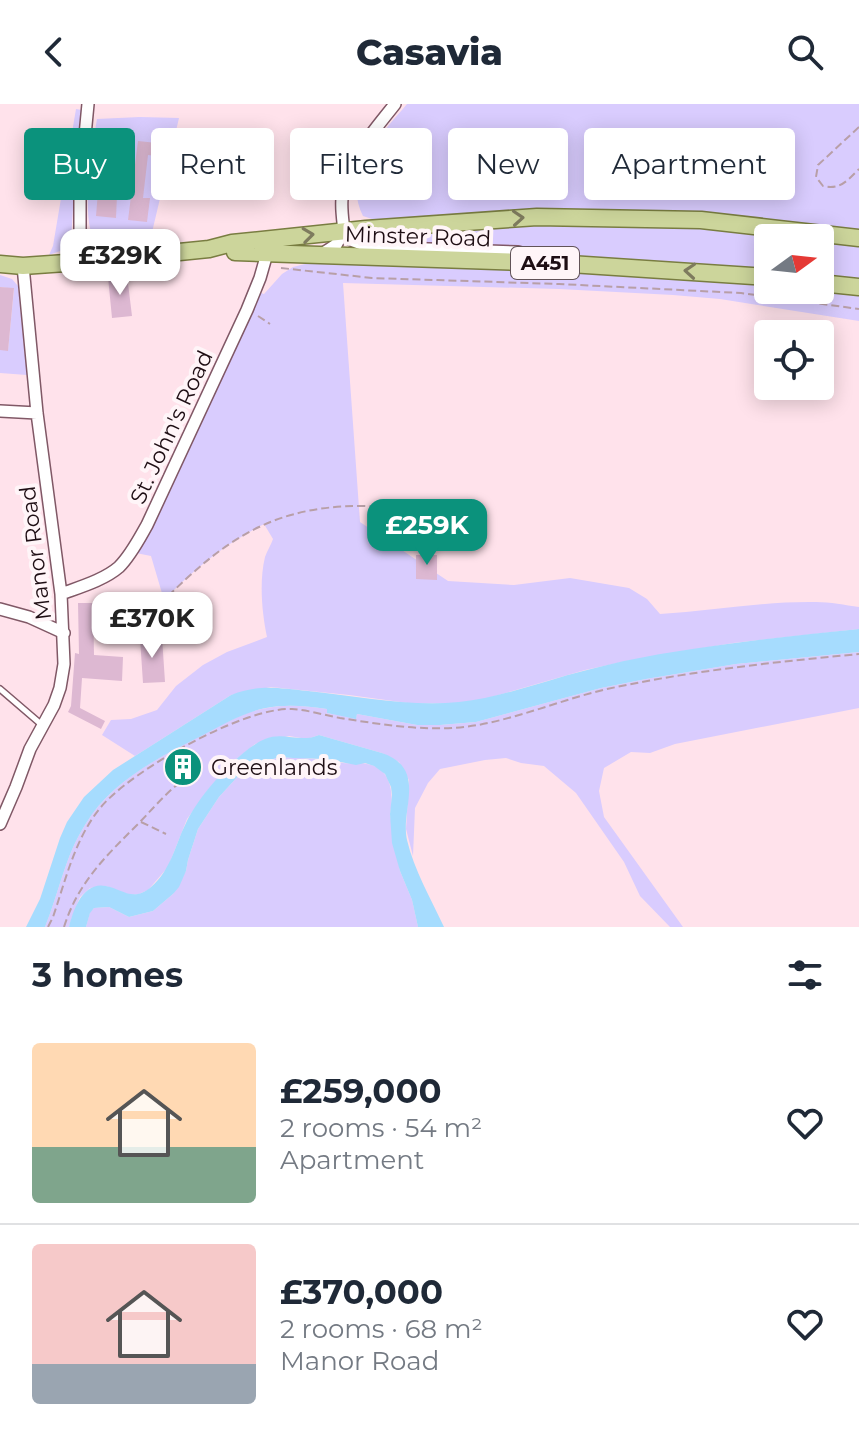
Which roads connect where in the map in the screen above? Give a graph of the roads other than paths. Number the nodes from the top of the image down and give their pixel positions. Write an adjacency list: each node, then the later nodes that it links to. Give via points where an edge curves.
1 (88, 104): 7 (street)
2 (395, 104): 3 (street, via 345,180)
3 (344, 231): 4 (main road, Minster Road / A451, one-way to 4, via 537,217 612,218 701,220); 5 (main road, Minster Road / A451, one-way to 3); 6 (street); 8 (street, via 370,247 518,252)
4 (859, 238)
5 (268, 253): 6 (main road, Minster Road / A451); 7 (main road, Minster Road / A451, via 232,243); 16 (street, St. John's Road, via 247,310 131,552 117,568)
6 (322, 254): 8 (main road, Minster Road / A451)
7 (80, 262): 10 (main road, Minster Road / A451)
8 (555, 263): 11 (main road, Minster Road / A451, one-way to 8)
9 (0, 264): 10 (main road, Minster Road / A451)
10 (23, 266): 15 (street, Manor Road)
11 (754, 276)
12 (834, 284): 13 (main road)
13 (859, 287)
14 (0, 411): 15 (street)
15 (37, 413): 16 (street, Manor Road)
16 (61, 594): 18 (street, Manor Road)
17 (0, 609): 18 (street)
18 (64, 633): 20 (street, Manor Road, via 60,688)
19 (0, 689): 20 (lane)
20 (43, 726): 21 (street, Manor Road)
21 (0, 824)

